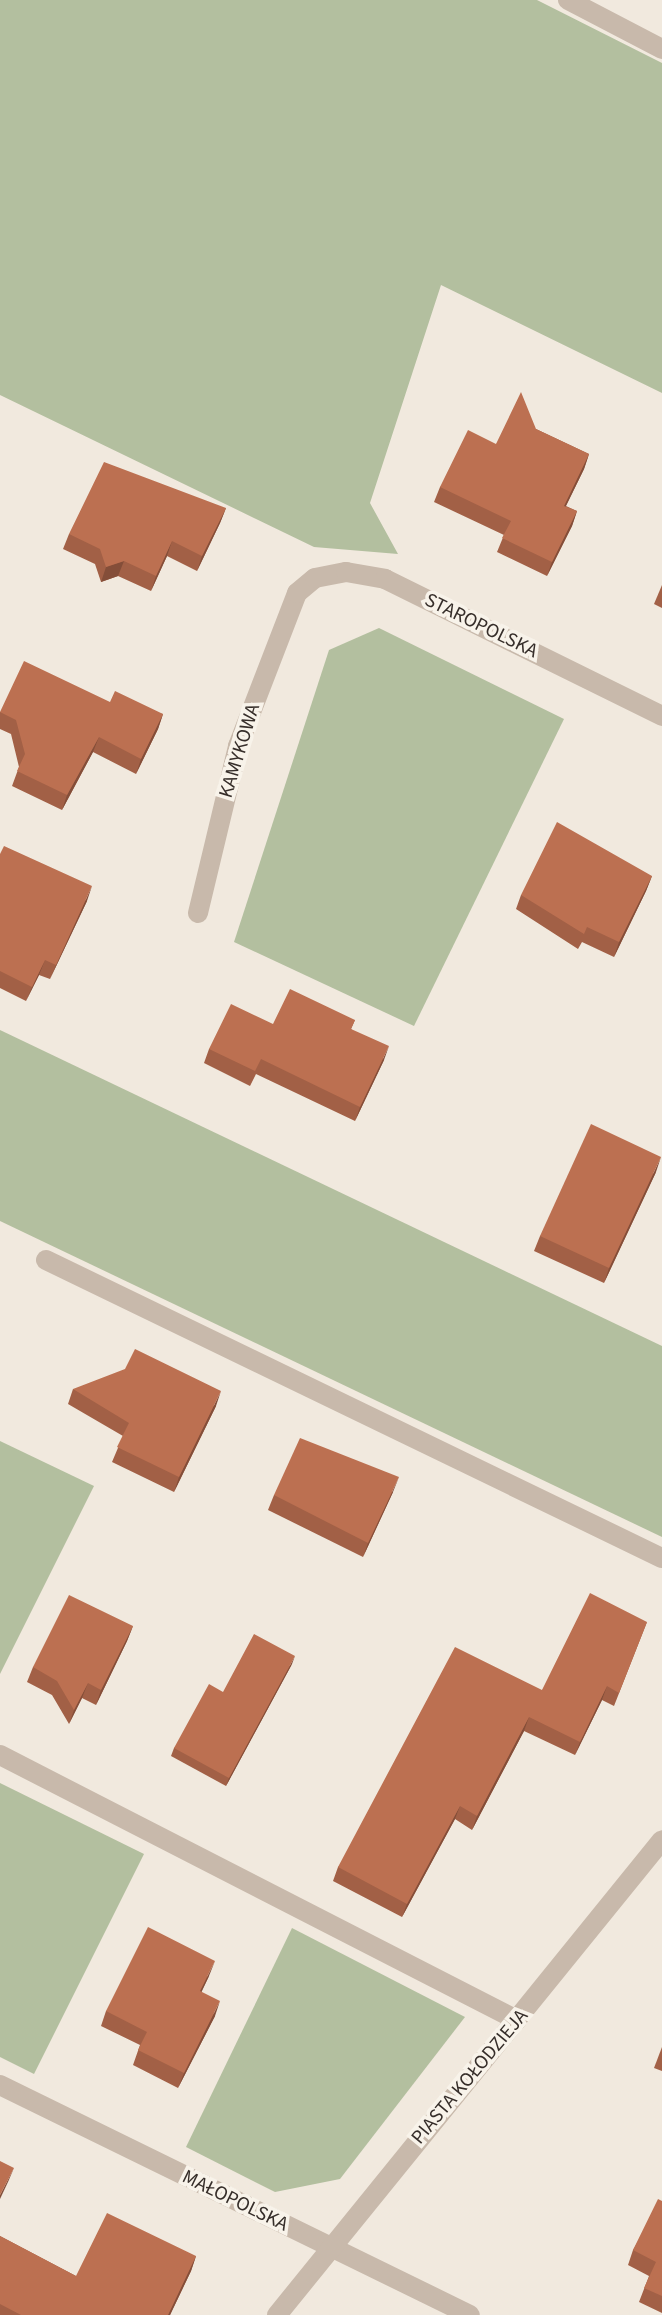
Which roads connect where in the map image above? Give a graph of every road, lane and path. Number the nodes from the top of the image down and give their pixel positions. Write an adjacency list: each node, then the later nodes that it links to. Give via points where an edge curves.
1 (568, 0): 2 (street)
2 (662, 49)
3 (297, 593): 4 (street, STAROPOLSKA, via 329,573 385,579); 5 (street, KAMYKOWA, via 238,746)
4 (662, 716)
5 (198, 913)
6 (46, 1260): 7 (street)
7 (662, 1558)
8 (0, 1755): 10 (street)
9 (662, 1840): 10 (street, PIASTA KOŁODZIEJA)
10 (517, 2020): 12 (street, PIASTA KOŁODZIEJA)
11 (0, 2085): 12 (street, MAŁOPOLSKA)
12 (329, 2247): 13 (street, PIASTA KOŁODZIEJA); 14 (street, MAŁOPOLSKA)
13 (277, 2315)
14 (470, 2315)

